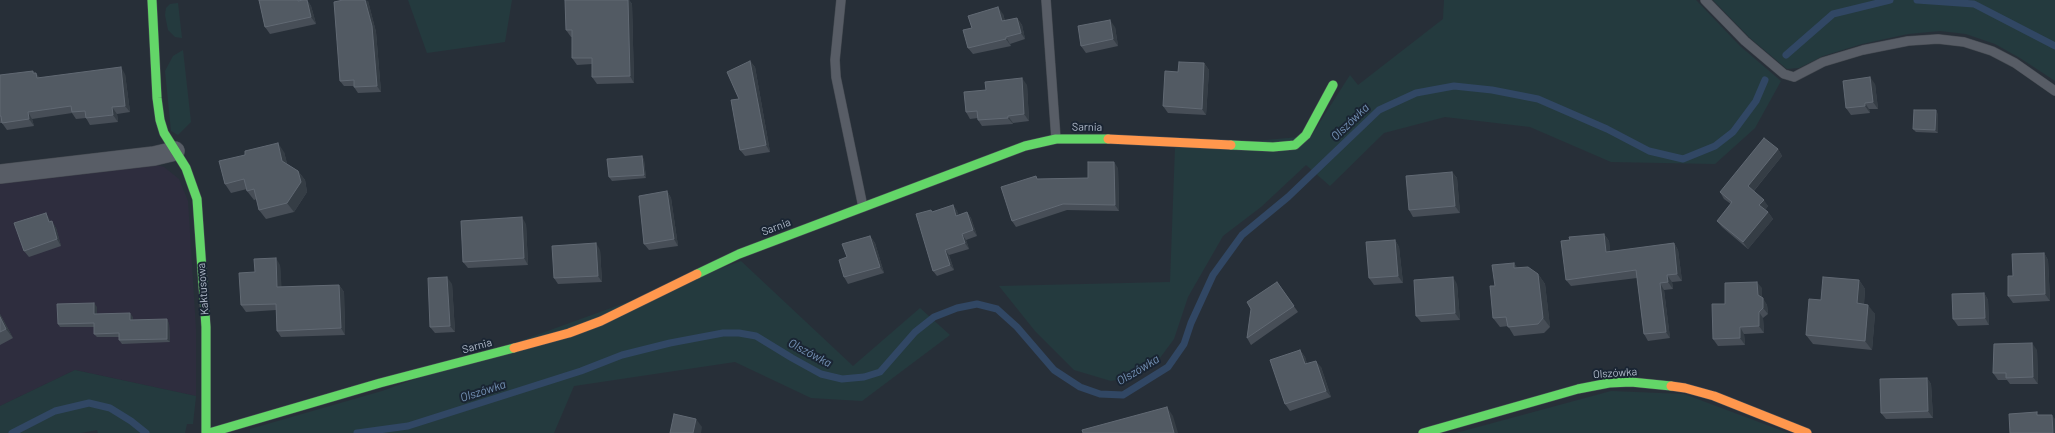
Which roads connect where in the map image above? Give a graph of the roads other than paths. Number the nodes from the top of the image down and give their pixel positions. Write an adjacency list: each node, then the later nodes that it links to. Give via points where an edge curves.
1 (152, 0): 8 (street, Kaktusowa, via 160,120 164,133)
2 (841, 0): 10 (lane, via 835,60 836,77)
3 (1046, 0): 7 (lane)
4 (1705, 0): 6 (lane, via 1745,41 1784,74 1794,77 1824,62 1863,50 1908,41 1938,39 1964,42 1992,51 2015,63)
5 (1333, 85): 7 (street, Sarnia, via 1306,135 1295,146)
6 (2055, 91)
7 (1056, 139): 10 (street, Sarnia, via 1025,146)
8 (175, 151): 9 (street, via 154,156); 11 (street, Kaktusowa, via 186,168 197,199 206,327)
9 (0, 174)
10 (863, 208): 12 (street, Sarnia, via 738,254 601,321 569,333 380,383)
11 (206, 433)
12 (209, 433)
13 (1423, 433): 14 (street, Olszówka, via 1578,388 1631,382 1685,388 1714,396)
14 (1807, 433)

